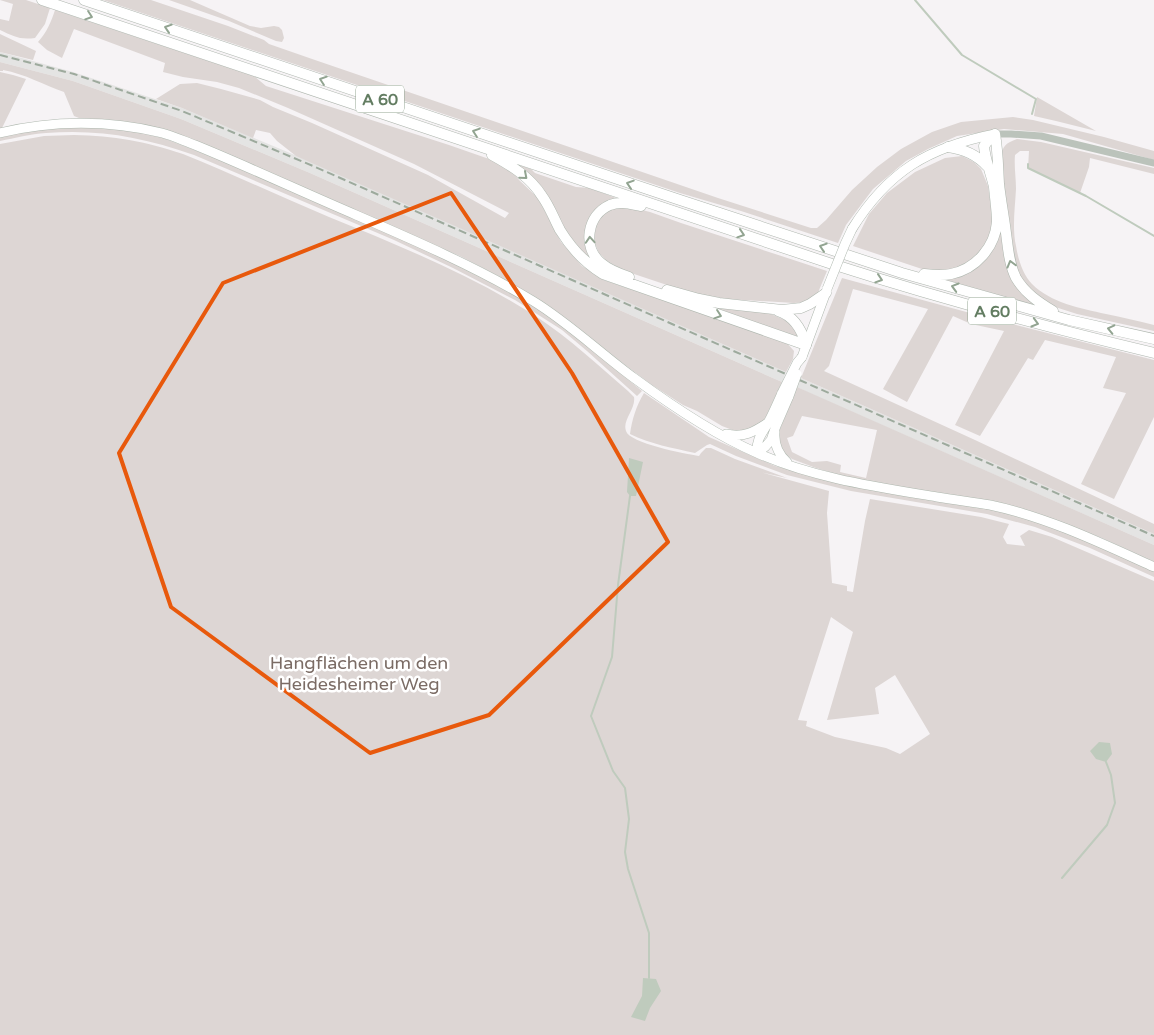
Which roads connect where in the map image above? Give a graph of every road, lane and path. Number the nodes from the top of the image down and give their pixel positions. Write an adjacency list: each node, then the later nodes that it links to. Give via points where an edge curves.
1 (42, 0): 5 (highway, A 60, one-way to 5)
2 (84, 0): 10 (highway, A 60, one-way to 2)
3 (0, 133): 18 (main road, via 53,124 112,125 163,134 216,154 479,270 536,303 634,378)
4 (995, 134): 6 (main road); 7 (street, via 1041,136); 8 (highway, via 984,146); 13 (highway, one-way to 4, via 1032,298 1012,268)
5 (468, 142): 9 (highway, A 60); 15 (highway, one-way to 15, via 524,175 543,197 574,250 603,274)
6 (948, 147): 8 (highway, via 966,150); 11 (main road, bridge, via 917,162 889,182 866,208 852,229)
7 (1154, 164)
8 (988, 167): 10 (highway, via 996,223 993,240 986,252 970,267 952,274)
9 (695, 219): 12 (highway, one-way to 9, via 699,299 621,274 595,257 589,241 591,224 596,216 618,203); 16 (highway, A 60, one-way to 16, via 895,284)
10 (902, 272): 13 (highway, A 60, one-way to 10)
11 (827, 291): 12 (highway, via 801,308); 15 (main road)
12 (772, 309): 15 (highway, via 783,312 799,326)
13 (1069, 320): 14 (highway, A 60, one-way to 13)
14 (1154, 339)
15 (806, 345): 17 (main road, bridge)
16 (1154, 353)
17 (772, 424): 18 (main road, via 738,436); 19 (main road, via 759,437); 20 (main road, via 781,456)
18 (707, 427): 19 (main road)
19 (757, 453): 20 (main road)
20 (794, 466): 21 (main road, via 849,481 1000,508 1036,518)
21 (1154, 566)

